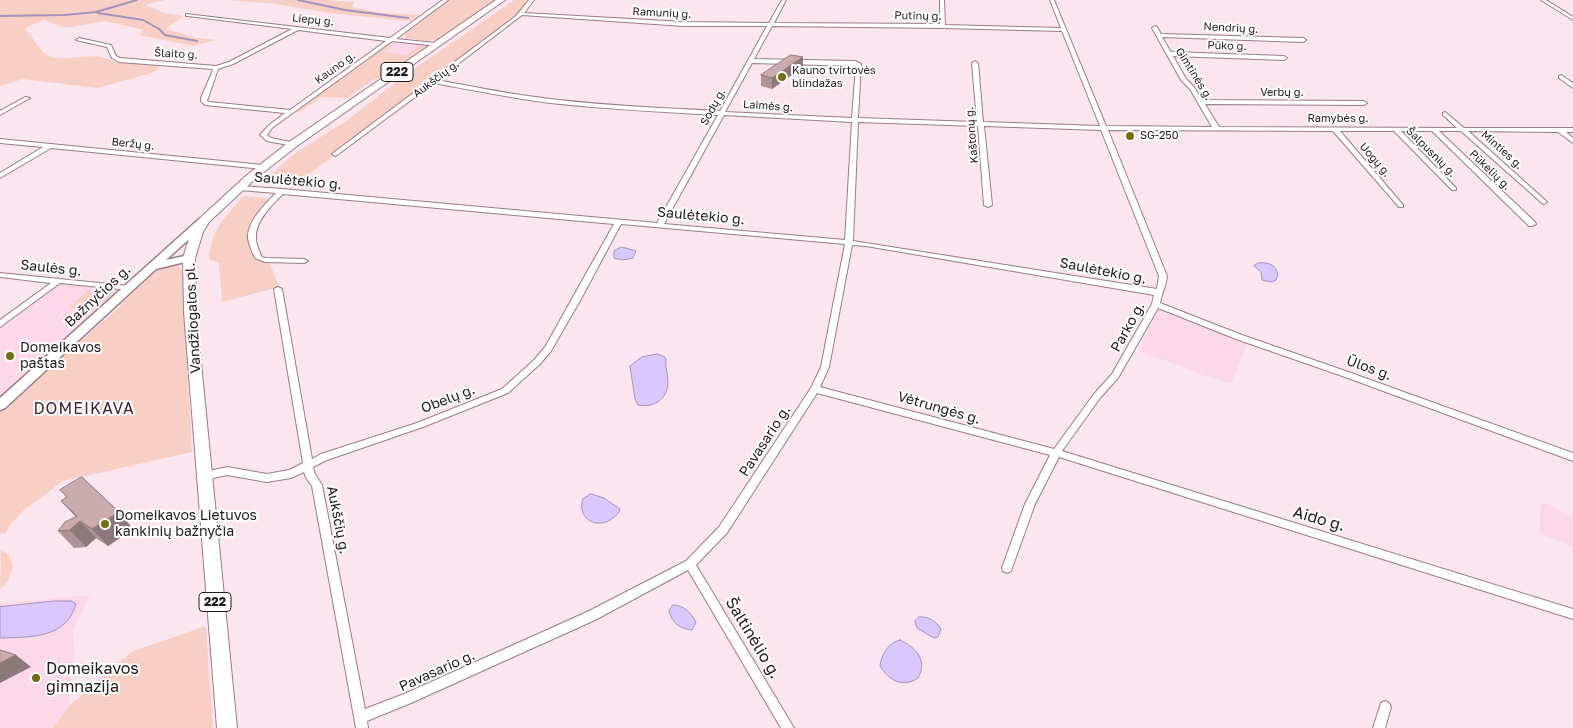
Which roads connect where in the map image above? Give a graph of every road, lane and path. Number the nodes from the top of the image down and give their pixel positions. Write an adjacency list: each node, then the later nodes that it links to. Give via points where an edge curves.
1 (446, 0): 17 (street, Kauno g.)
2 (501, 0): 20 (main road, Vandžiogalos pl. / 222)
3 (532, 0): 8 (street, Aukščių g.)
4 (784, 0): 11 (street, Sodų g.)
5 (942, 0): 12 (street)
6 (1052, 0): 15 (street, Parko g.)
7 (1543, 0): 10 (street)
8 (523, 14): 11 (street, Ramunių g., via 682,24); 27 (street, Aukščių g.)
9 (188, 16): 14 (street, Liepų g.)
10 (1573, 19)
11 (770, 25): 12 (street, Putinų g.); 23 (street, Sodų g.)
12 (943, 26): 15 (street, Putinų g.)
13 (1155, 28): 16 (street, Gimtinės g.)
14 (296, 29): 17 (street, Liepų g.); 25 (street)
15 (1065, 30): 38 (street, Parko g.)
16 (1159, 35): 19 (street, Nendrių g.); 21 (street, Gimtinės g.)
17 (393, 39): 20 (street, Liepų g.); 32 (street, Kauno g.)
18 (79, 40): 25 (street, Šlaito g., via 109,46 119,60)
19 (1303, 40)
20 (436, 45): 48 (main road, Vandžiogalos pl. / 222)
21 (1169, 54): 22 (street, Pūko g.); 30 (street, Gimtinės g.)
22 (1284, 58)
23 (752, 61): 34 (street, Sodų g.); 36 (street, Pavasario g., via 858,64)
24 (975, 63): 37 (street, Kaštonų g.)
25 (216, 68): 32 (street, Šlaito g., via 205,103)
26 (1562, 77): 28 (street)
27 (433, 81): 34 (street, Laimės g., via 552,101); 50 (street, Aukščių g.)
28 (1573, 86)
29 (27, 98): 33 (street)
30 (1200, 102): 31 (street, Verbų g.); 40 (street, Gimtinės g.)
31 (1364, 103)
32 (291, 112): 48 (street, Kauno g., via 263,135 269,140)
33 (0, 113)
34 (721, 114): 36 (street, Laimės g.); 62 (street, Sodų g.)
35 (1445, 114): 43 (street, Minties g.)
36 (855, 120): 37 (street, Laimės g.); 63 (street, Pavasario g.)
37 (981, 124): 38 (street, Laimės g.); 57 (street, Kaštonų g.)
38 (1103, 128): 40 (street, Ramybės g.); 71 (street, Parko g., via 1162,272 1163,282)
39 (1334, 128): 40 (street, Ramybės g.); 41 (street, Ramybės g.); 58 (street, Uogų g.)
40 (1217, 129)
41 (1395, 129): 42 (street, Ramybės g.); 54 (street, Šalpusnių g.)
42 (1434, 130): 43 (street, Ramybės g.); 61 (street, Pūkelių g.)
43 (1462, 130): 44 (street, Ramybės g.); 56 (street, Minties g.)
44 (1560, 130): 45 (street, Ramybės g.); 47 (street)
45 (1573, 130)
46 (0, 141): 49 (street, Beržų g.)
47 (1573, 141)
48 (293, 144): 51 (main road, Vandžiogalos pl. / 222)
49 (50, 146): 51 (street, Beržų g.); 52 (street)
50 (336, 154)
51 (263, 167): 53 (main road, Vandžiogalos pl. / 222)
52 (0, 176)
53 (239, 188): 55 (street, Saulėtekio g.); 59 (main road, Vandžiogalos pl. / 222)
54 (1454, 189)
55 (282, 191): 60 (street, Saulėtekio g.); 65 (street, via 264,211 252,233 253,240 259,258)
56 (1544, 202)
57 (988, 205)
58 (1401, 206)
59 (204, 220): 64 (main road, Vandžiogalos pl. / 222); 66 (main road, Bažnyčios g.)
60 (619, 221): 62 (street, Saulėtekio g.); 78 (street, Obelų g., via 548,349 516,383 492,398)
61 (1532, 224)
62 (660, 225): 63 (street, Saulėtekio g.)
63 (849, 242): 71 (street, Saulėtekio g.); 74 (street, Pavasario g., via 827,359)
64 (189, 258): 66 (main road, Bažnyčios g.); 79 (main road, Vandžiogalos pl. / 222, via 190,312)
65 (304, 261)
66 (150, 269): 69 (main road, Bažnyčios g.)
67 (0, 275): 68 (street, Saulės g.)
68 (57, 282): 69 (street, Saulės g.); 73 (street)
69 (129, 288): 75 (main road, Bažnyčios g.)
70 (278, 289): 78 (street, Aukščių g.)
71 (1158, 292): 72 (street, Parko g.)
72 (1156, 304): 76 (street, Parko g., via 1115,376); 77 (street, Ūlos g.)
73 (0, 324)
74 (815, 389): 76 (street, Vėtrungės g.); 80 (street, Pavasario g., via 723,530)
75 (0, 404)
76 (1056, 453): 81 (street, Parko g., via 1030,504); 82 (street, Aido g.)
77 (1573, 457)
78 (308, 464): 79 (street, Obelų g., via 296,472 274,478 227,471); 84 (street, Aukščių g., via 317,485)
79 (204, 476): 85 (main road, Vandžiogalos pl. / 222)
80 (690, 564): 84 (street, Pavasario g., via 591,616); 86 (street, Šaltinėlio g.)
81 (1007, 568)
82 (1573, 614)
83 (1385, 707): 87 (street)
84 (361, 722)
85 (227, 728)
86 (788, 728)
87 (1379, 728)

